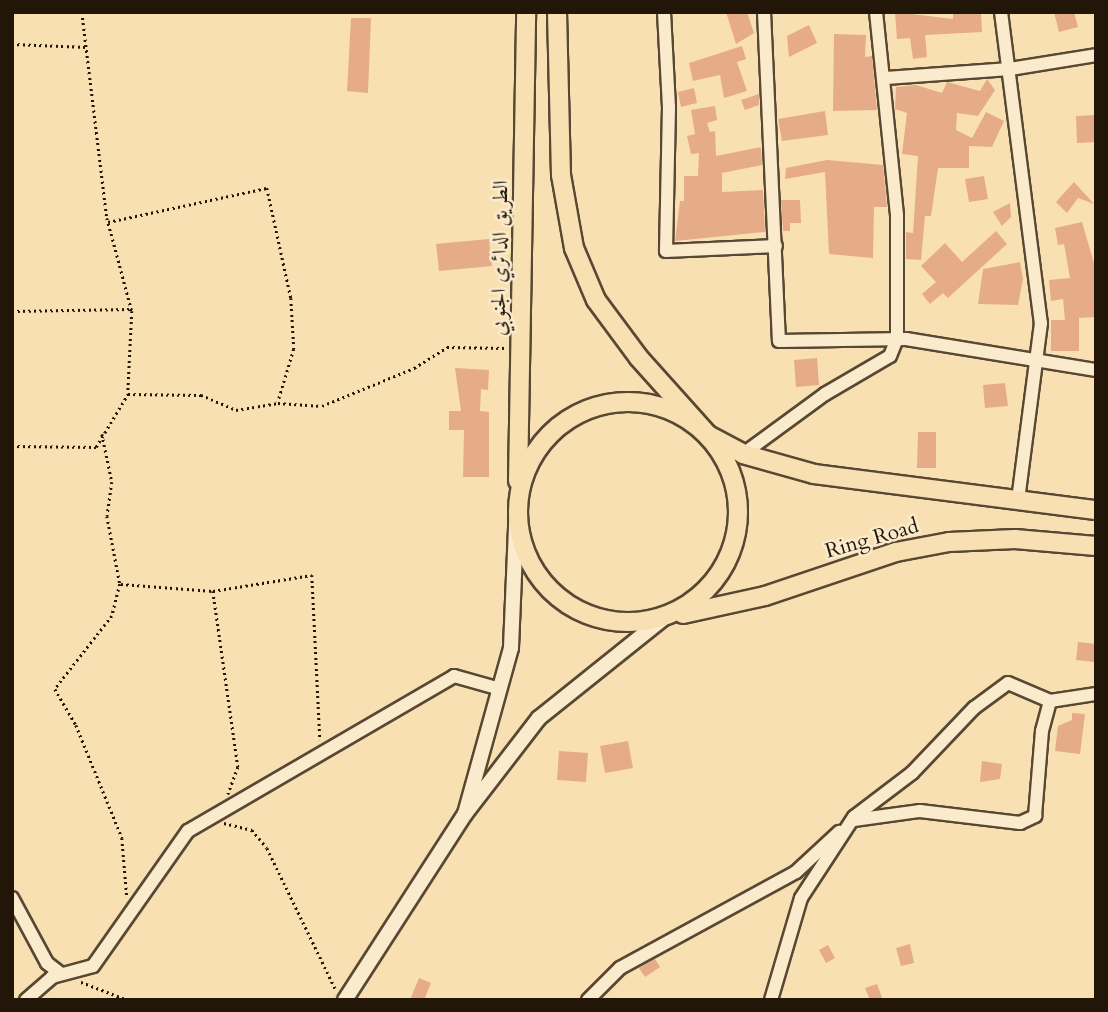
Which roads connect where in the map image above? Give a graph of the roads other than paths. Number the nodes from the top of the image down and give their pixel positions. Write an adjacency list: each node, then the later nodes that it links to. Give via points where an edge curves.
1 (526, 12): 17 (main road, الطريق الدائري الجنوبي)
2 (557, 12): 14 (main road, via 561,175 574,248 596,300 639,358)
3 (664, 12): 10 (street, via 669,107 666,251)
4 (764, 12): 10 (street)
5 (876, 12): 9 (street)
6 (1001, 12): 8 (street)
7 (1096, 55): 8 (street)
8 (1010, 69): 9 (street); 12 (street, via 1039,281)
9 (886, 78): 11 (street, via 897,215)
10 (776, 246): 11 (street, via 779,341)
11 (897, 339): 12 (street); 15 (street, via 890,356 825,394)
12 (1037, 361): 13 (street); 16 (street)
13 (1096, 370)
14 (708, 435): 15 (main road, Ring Road); 17 (main road, via 679,413 644,402 608,402 573,415 545,438 526,469); 20 (main road, via 729,465 738,500 736,538 722,572 698,600)
15 (743, 454): 16 (main road, Ring Road, via 814,474)
16 (1018, 500): 18 (main road, Ring Road)
17 (517, 504): 20 (main road, via 521,541 536,575 561,601 593,619 629,624); 21 (street, via 511,648)
18 (1096, 510)
19 (1096, 546): 20 (main road, Ring Road, via 1015,539 949,542 896,552 765,596)
20 (665, 618): 24 (street, via 540,718)
21 (500, 689): 24 (street); 27 (street, via 454,676 188,831 93,966)
22 (1096, 694): 23 (street)
23 (1050, 701): 25 (street, via 1008,683 974,708 912,773); 25 (street, via 1042,731 1035,816 1020,823 1001,823 920,811)
24 (465, 814): 29 (street)
25 (853, 819): 30 (street, via 796,872 620,968); 31 (street, via 801,898)
26 (12, 898): 27 (street, via 47,963)
27 (61, 974): 28 (street)
28 (26, 1000)
29 (343, 1000)
30 (588, 1000)
31 (771, 1000)

